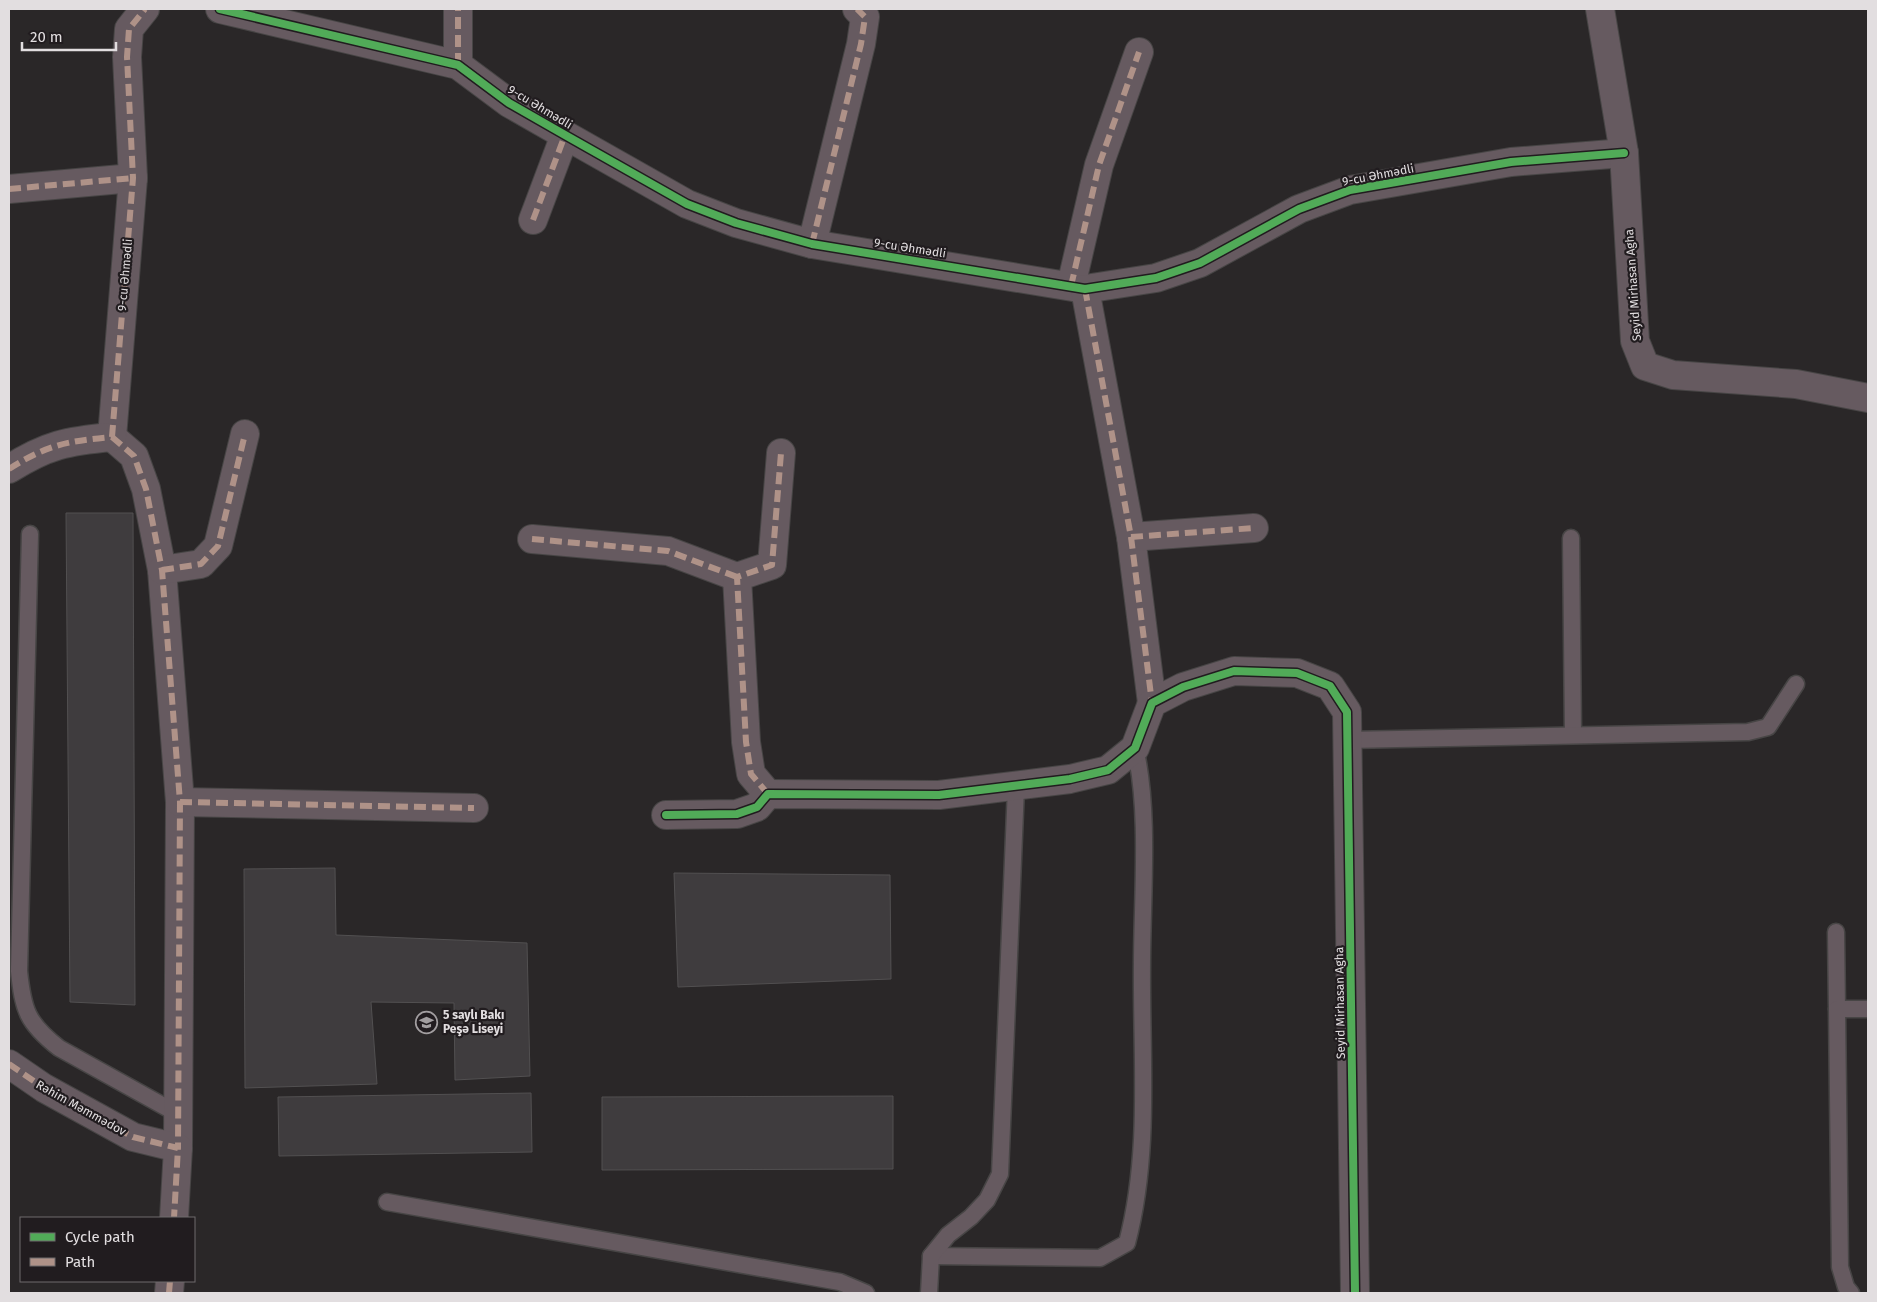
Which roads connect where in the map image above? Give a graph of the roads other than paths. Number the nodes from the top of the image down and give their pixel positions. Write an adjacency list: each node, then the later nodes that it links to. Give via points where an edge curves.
1 (145, 9): 10 (street, 9-cu Əhmədli, via 129,29 127,57)
2 (458, 9): 7 (street)
3 (857, 9): 13 (street, via 864,17 861,44)
4 (1600, 9): 9 (street, Seyid Mirhasan Agha)
5 (229, 10): 7 (street, 9-cu Əhmədli)
6 (1139, 52): 14 (street, via 1098,166)
7 (458, 64): 8 (street, 9-cu Əhmədli, via 509,103)
8 (565, 136): 12 (street); 13 (street, 9-cu Əhmədli, via 687,204 736,224)
9 (1624, 152): 14 (street, 9-cu Əhmədli, via 1511,162 1350,190 1299,209 1200,263 1156,278); 15 (street, Seyid Mirhasan Agha, via 1634,342 1645,366 1673,375 1796,384)
10 (133, 178): 11 (street); 17 (street, 9-cu Əhmədli)
11 (9, 189)
12 (533, 220)
13 (812, 244): 14 (street, 9-cu Əhmədli)
14 (1078, 287): 22 (street)
15 (1868, 398)
16 (245, 434): 25 (street, via 218,546 201,564)
17 (112, 437): 19 (street, via 77,440 37,451); 25 (street, via 134,456 146,489)
18 (781, 453): 26 (street, via 772,565)
19 (9, 469)
20 (1254, 528): 22 (street)
21 (30, 534): 41 (lane, via 19,971 26,1013 42,1035 59,1048)
22 (1131, 537): 28 (street)
23 (1571, 538): 29 (lane)
24 (532, 539): 26 (street, via 668,551)
25 (162, 570): 34 (street)
26 (737, 576): 33 (street, via 750,774)
27 (1796, 684): 29 (lane, via 1768,727 1748,732)
28 (1152, 703): 30 (street, Seyid Mirhasan Agha, via 1183,687 1234,671 1297,673 1330,686 1347,712); 31 (street)
29 (1573, 735): 30 (lane)
30 (1347, 740): 48 (street, Seyid Mirhasan Agha)
31 (1135, 748): 32 (street, via 1108,770); 45 (lane, via 1141,773 1143,843 1143,1150 1136,1210 1127,1243 1100,1258)
32 (1016, 787): 33 (street, via 939,795); 45 (lane, via 1000,1174 987,1200 972,1217 948,1235)
33 (768, 794): 36 (street, via 757,807 737,814)
34 (180, 802): 35 (street); 41 (street)
35 (474, 808)
36 (666, 815)
37 (1836, 932): 38 (lane)
38 (1837, 1009): 39 (lane); 49 (lane, via 1840,1267)
39 (1868, 1009)
40 (9, 1064): 42 (street, Rəhim Məmmədov, via 44,1088 133,1137)
41 (178, 1114): 42 (street)
42 (178, 1148): 44 (street)
43 (387, 1202): 46 (lane, via 840,1282)
44 (174, 1217)
45 (932, 1256): 47 (lane)
46 (866, 1293)
47 (928, 1293)
48 (1356, 1293)
49 (1851, 1293)

